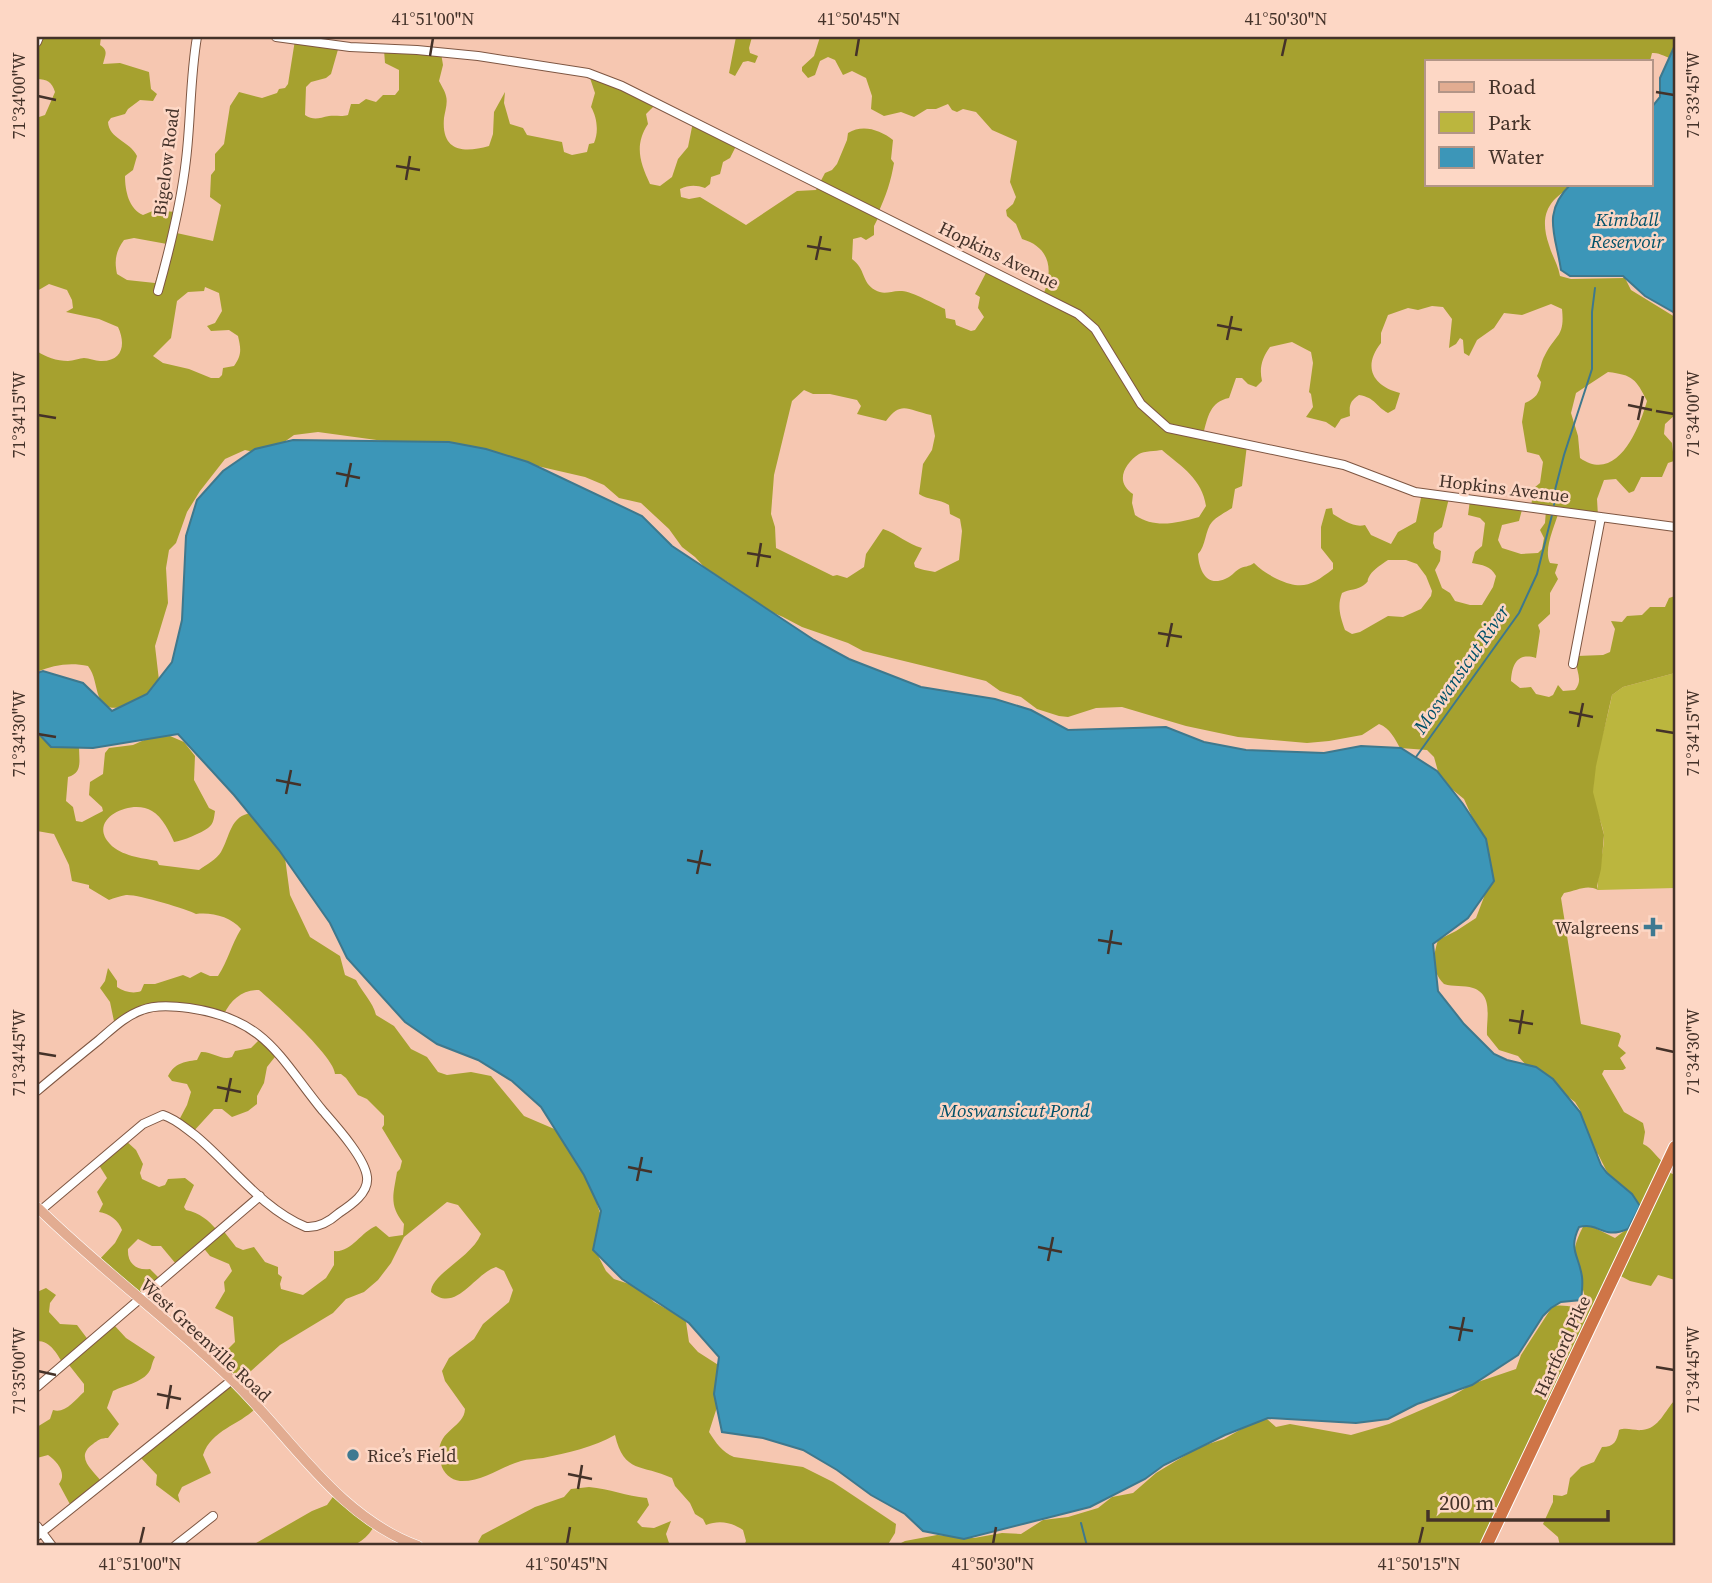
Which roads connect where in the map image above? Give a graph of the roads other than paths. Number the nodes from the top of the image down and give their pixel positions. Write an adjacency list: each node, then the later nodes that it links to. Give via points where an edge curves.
1 (39, 37): 4 (street)
2 (197, 37): 5 (street, Bigelow Road, via 186,160)
3 (276, 37): 6 (street, Hopkins Avenue, via 459,54 604,78 1079,313 1095,329 1141,404 1168,428 1351,467 1415,492)
4 (37, 42)
5 (158, 290)
6 (1601, 517): 7 (street, Hopkins Avenue); 8 (street)
7 (1675, 527)
8 (1573, 664)
9 (37, 1091): 13 (street, via 143,1009 184,1007 228,1016 251,1028 286,1061 353,1150 368,1179 358,1199 312,1227 298,1223)
10 (1675, 1141): 12 (highway, Hartford Pike)
11 (1675, 1147): 12 (highway, Hartford Pike)
12 (1668, 1160): 23 (highway, Hartford Pike)
13 (260, 1196): 14 (street, via 203,1142 163,1115 143,1124); 15 (street)
14 (38, 1209): 15 (main road, West Greenville Road)
15 (140, 1300): 16 (main road, West Greenville Road); 17 (street)
16 (232, 1380): 19 (street); 22 (main road, West Greenville Road, via 332,1490 374,1524)
17 (37, 1387)
18 (213, 1516): 21 (street)
19 (38, 1531): 20 (street)
20 (52, 1546)
21 (176, 1546)
22 (418, 1546)
23 (1486, 1546)

